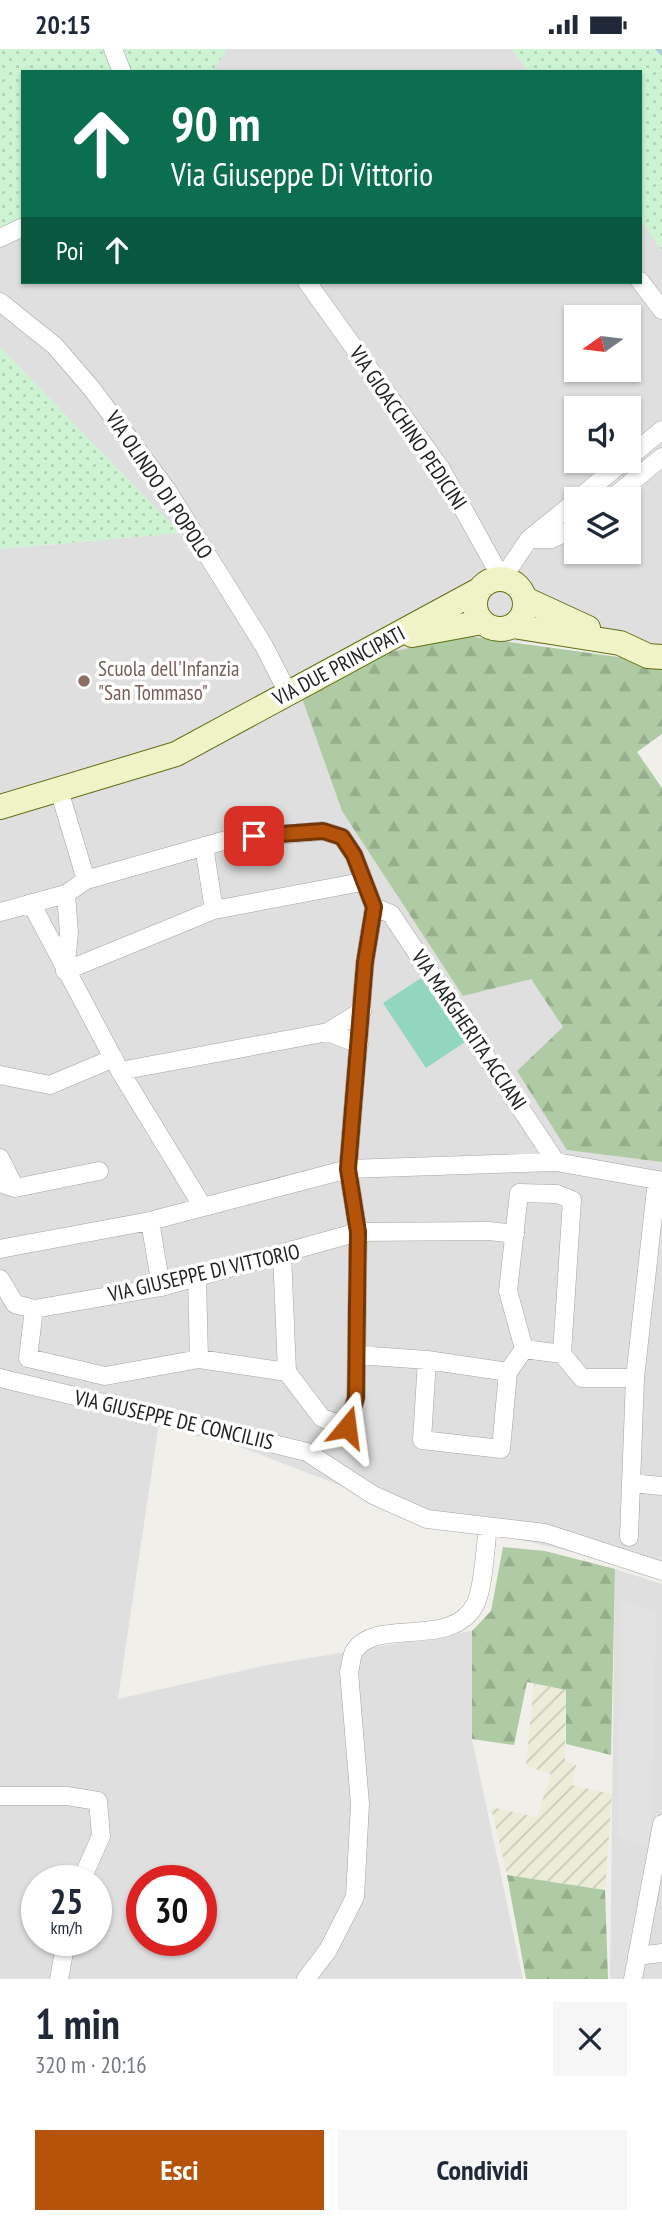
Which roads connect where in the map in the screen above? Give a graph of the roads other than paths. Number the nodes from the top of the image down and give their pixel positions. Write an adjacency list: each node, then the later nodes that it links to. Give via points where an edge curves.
1 (113, 49): 2 (street)
2 (121, 70)
3 (21, 228): 4 (street)
4 (0, 238)
5 (308, 284): 18 (street, VIA GIOACCHINO PEDICINI, via 440,469)
6 (642, 284): 8 (street)
7 (0, 302): 26 (street, VIA OLINDO DI POPOLO, via 55,346 151,468 264,646)
8 (662, 310)
9 (662, 430): 10 (street)
10 (641, 447)
11 (662, 457): 14 (street)
12 (610, 473): 13 (street)
13 (593, 487)
14 (626, 487)
15 (564, 511): 17 (street)
16 (564, 533): 17 (street, via 552,539)
17 (529, 539): 18 (street)
18 (502, 579): 19 (street, via 493,579); 20 (street, via 515,583)
19 (479, 590): 21 (street, via 475,606); 23 (street, VIA DUE PRINCIPATI)
20 (525, 599): 22 (street, via 522,616); 24 (street)
21 (482, 622): 22 (street, via 496,629); 23 (street)
22 (513, 626): 24 (street)
23 (387, 639): 26 (street, VIA DUE PRINCIPATI)
24 (620, 643): 25 (street)
25 (662, 657)
26 (288, 693): 27 (street, VIA DUE PRINCIPATI, via 176,754)
27 (59, 790): 28 (street, VIA DUE PRINCIPATI); 30 (street)
28 (0, 807)
29 (204, 846): 30 (street); 31 (street, via 230,839 323,831 342,837 354,855); 35 (street)
30 (86, 880): 32 (street)
31 (362, 882): 34 (street); 35 (street)
32 (66, 894): 33 (street); 37 (street, via 69,933)
33 (32, 903): 36 (street); 37 (street)
34 (374, 907): 38 (street); 44 (street, VIA MARGHERITA ACCIANI, via 391,914)
35 (214, 910): 37 (street)
36 (0, 912)
37 (65, 971): 41 (street)
38 (362, 1011): 39 (street); 40 (street)
39 (328, 1032): 40 (street); 41 (street)
40 (359, 1044): 45 (street)
41 (117, 1065): 42 (street, via 50,1085); 49 (street)
42 (0, 1075)
43 (0, 1158): 48 (street)
44 (556, 1162): 45 (street); 47 (street)
45 (348, 1169): 49 (street); 51 (street)
46 (99, 1171): 48 (street)
47 (660, 1180): 67 (street)
48 (7, 1186)
49 (202, 1207): 50 (street)
50 (150, 1221): 53 (street); 57 (street)
51 (358, 1232): 52 (street, VIA GIUSEPPE DI VITTORIO); 54 (street, VIA GIUSEPPE DI VITTORIO); 61 (street)
52 (515, 1234): 59 (street, via 508,1291); 60 (street, via 519,1193 557,1194 572,1200)
53 (0, 1249)
54 (282, 1254): 55 (street, VIA GIUSEPPE DI VITTORIO); 64 (street)
55 (197, 1277): 57 (street, VIA GIUSEPPE DI VITTORIO); 62 (street)
56 (0, 1279): 58 (street, via 15,1304)
57 (161, 1287): 58 (street, VIA GIUSEPPE DI VITTORIO)
58 (34, 1309): 62 (street, via 29,1358 105,1376)
59 (524, 1349): 60 (street); 65 (street)
60 (562, 1354): 67 (street, via 582,1378)
61 (357, 1355): 63 (street); 64 (street, via 356,1398 347,1427 322,1418)
62 (199, 1359): 64 (street)
63 (427, 1360): 65 (street); 65 (street, via 422,1440 501,1449)
64 (287, 1372)
65 (508, 1372)
66 (0, 1378): 70 (street, VIA GIUSEPPE DE CONCILIIS, via 307,1453 373,1495 427,1519)
67 (635, 1378): 68 (street)
68 (631, 1483): 69 (street); 71 (street)
69 (662, 1486)
70 (488, 1527): 72 (street, VIA GIUSEPPE DE CONCILIIS, via 545,1533); 80 (street, via 476,1603 460,1622 370,1638 354,1651 349,1672 360,1804 355,1897 328,1950)
71 (629, 1537)
72 (662, 1571)
73 (0, 1796): 75 (street, via 98,1801 101,1836)
74 (662, 1824): 78 (street)
75 (88, 1865)
76 (662, 1952): 78 (street)
77 (63, 1956): 79 (street)
78 (637, 1956): 81 (street)
79 (59, 1979)
80 (306, 1979)
81 (633, 1979)

